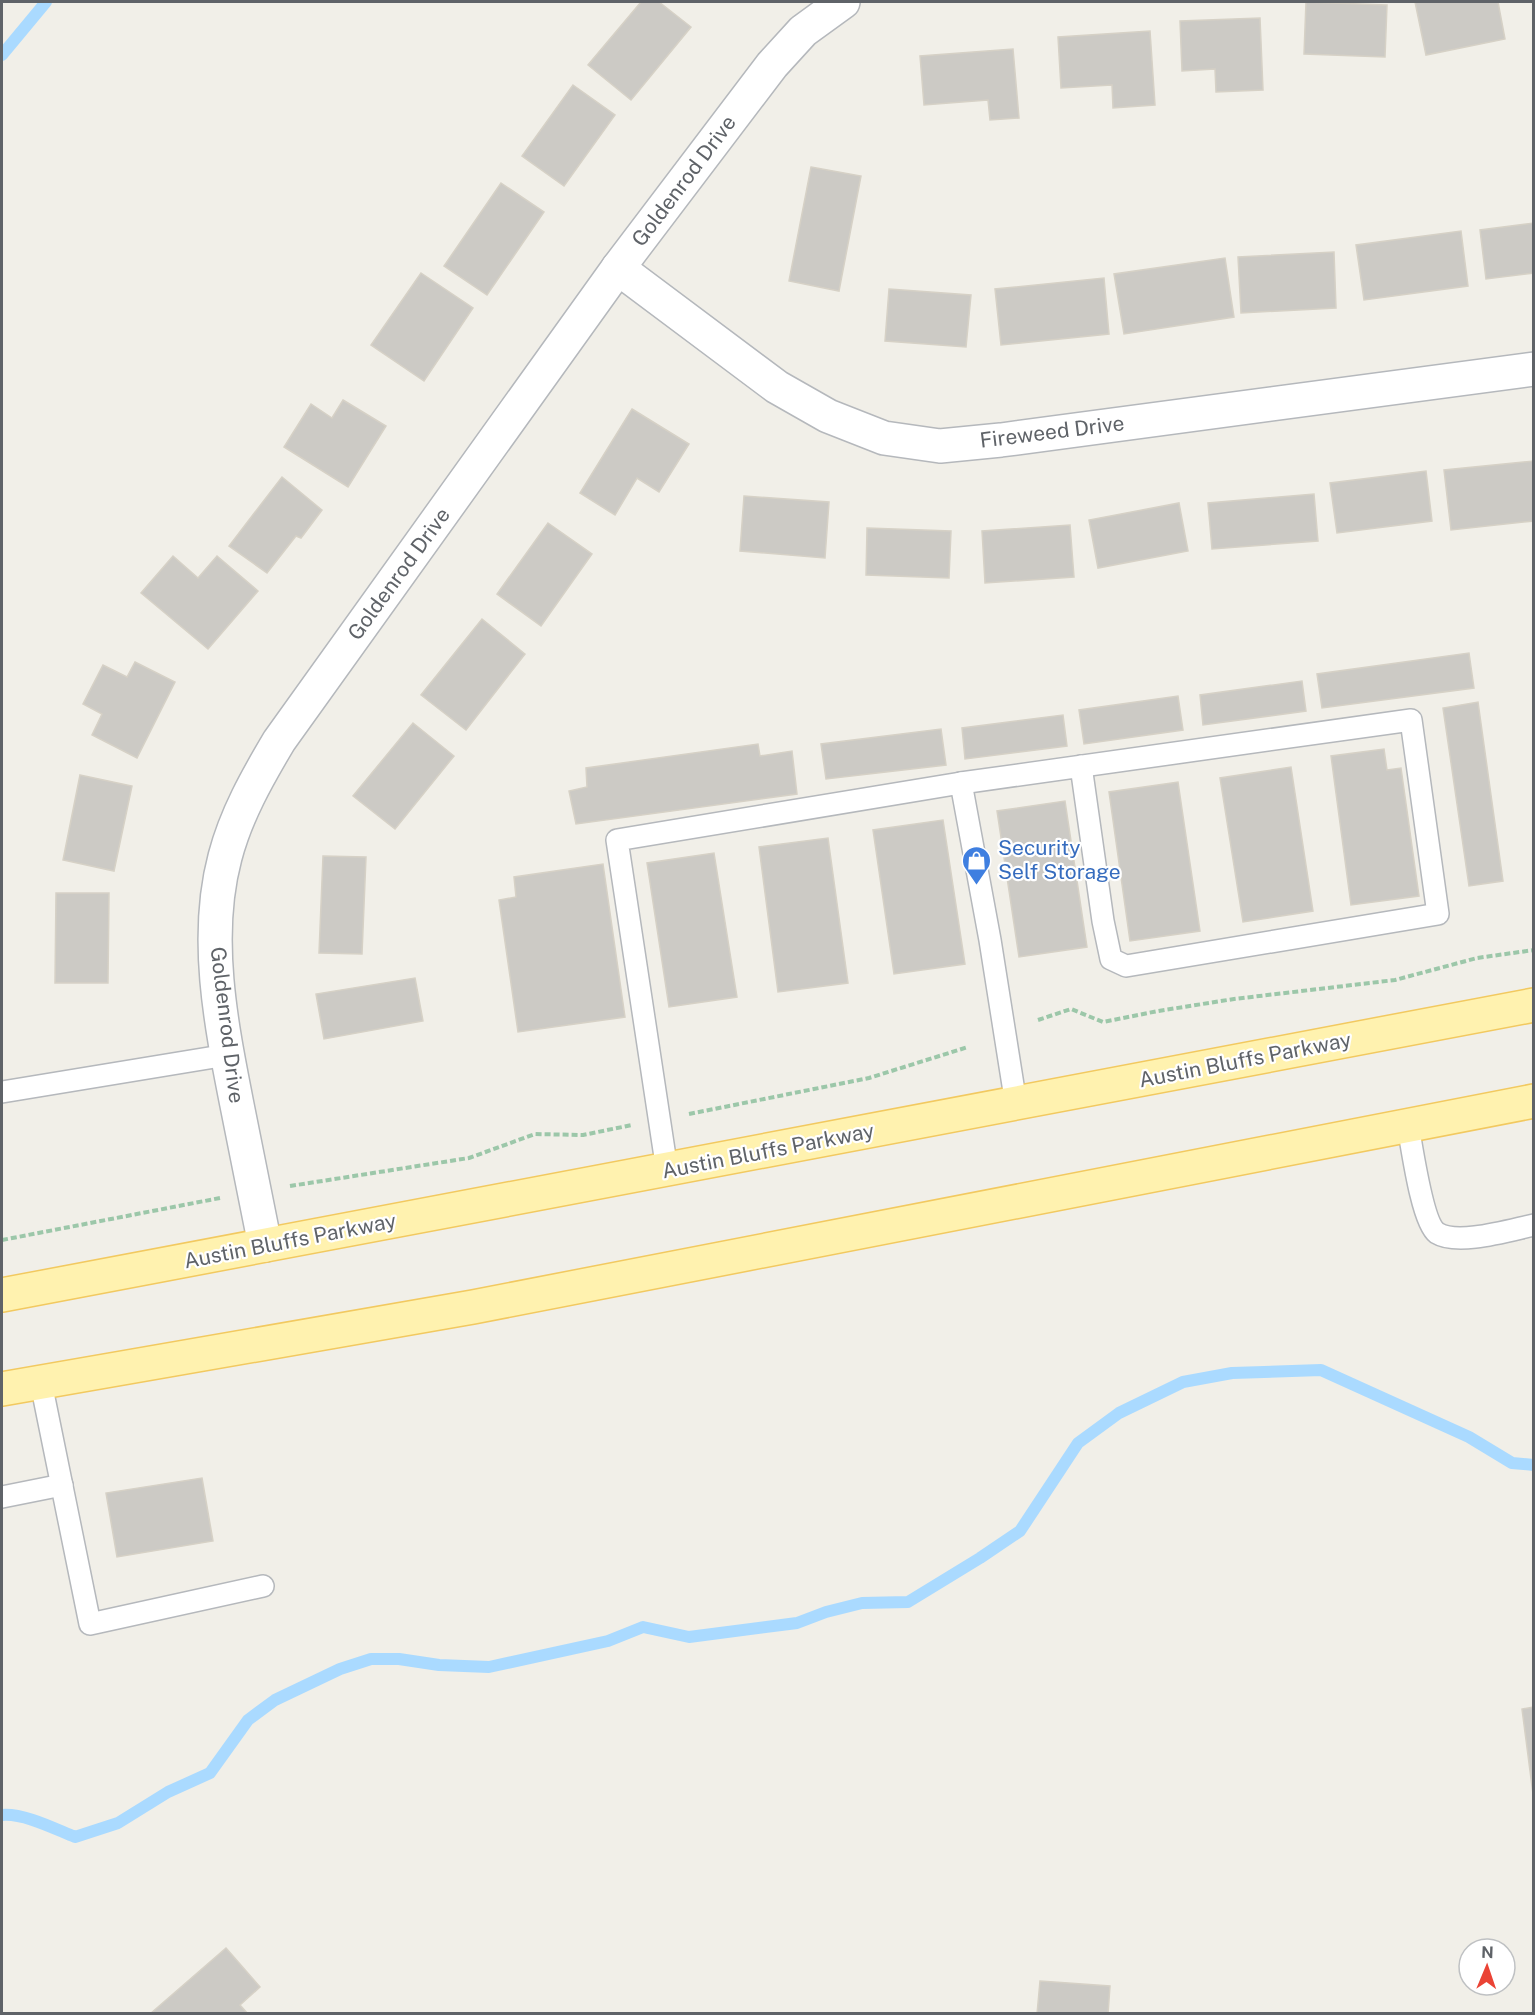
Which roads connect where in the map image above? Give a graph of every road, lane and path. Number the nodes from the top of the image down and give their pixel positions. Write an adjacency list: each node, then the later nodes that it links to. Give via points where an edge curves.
1 (843, 2): 2 (street, Goldenrod Drive, via 803,31 772,65)
2 (618, 268): 3 (street, Fireweed Drive, via 777,387 828,416 884,438 940,446); 10 (street, Goldenrod Drive, via 279,741 246,797 225,857 215,911 216,968)
3 (1533, 369)
4 (1081, 766): 4 (lane, via 1411,720 1438,914 1126,966 1111,959); 5 (lane)
5 (961, 783): 13 (lane); 14 (lane, via 617,840)
6 (1533, 950): 8 (path, via 1477,958 1395,980 1234,999 1103,1022 1071,1009)
7 (1533, 1005): 13 (main road, Austin Bluffs Parkway)
8 (1038, 1020)
9 (968, 1047): 14 (path, via 869,1078)
10 (227, 1055): 11 (lane); 17 (street, Goldenrod Drive)
11 (2, 1092)
12 (1533, 1101): 15 (main road)
13 (1016, 1104): 16 (main road, Austin Bluffs Parkway)
14 (660, 1120): 16 (lane); 17 (path, via 583,1135 535,1134 469,1158)
15 (1408, 1126): 18 (lane, via 1425,1212 1438,1233 1469,1237); 22 (main road, via 473,1308)
16 (667, 1170): 20 (main road, Austin Bluffs Parkway)
17 (254, 1192): 19 (path); 20 (street, Goldenrod Drive)
18 (1533, 1225)
19 (2, 1240)
20 (265, 1245): 21 (main road, Austin Bluffs Parkway)
21 (2, 1295)
22 (41, 1383): 23 (main road); 24 (lane)
23 (2, 1389)
24 (62, 1485): 25 (lane); 26 (lane, via 90,1624)
25 (2, 1497)
26 (263, 1586)

